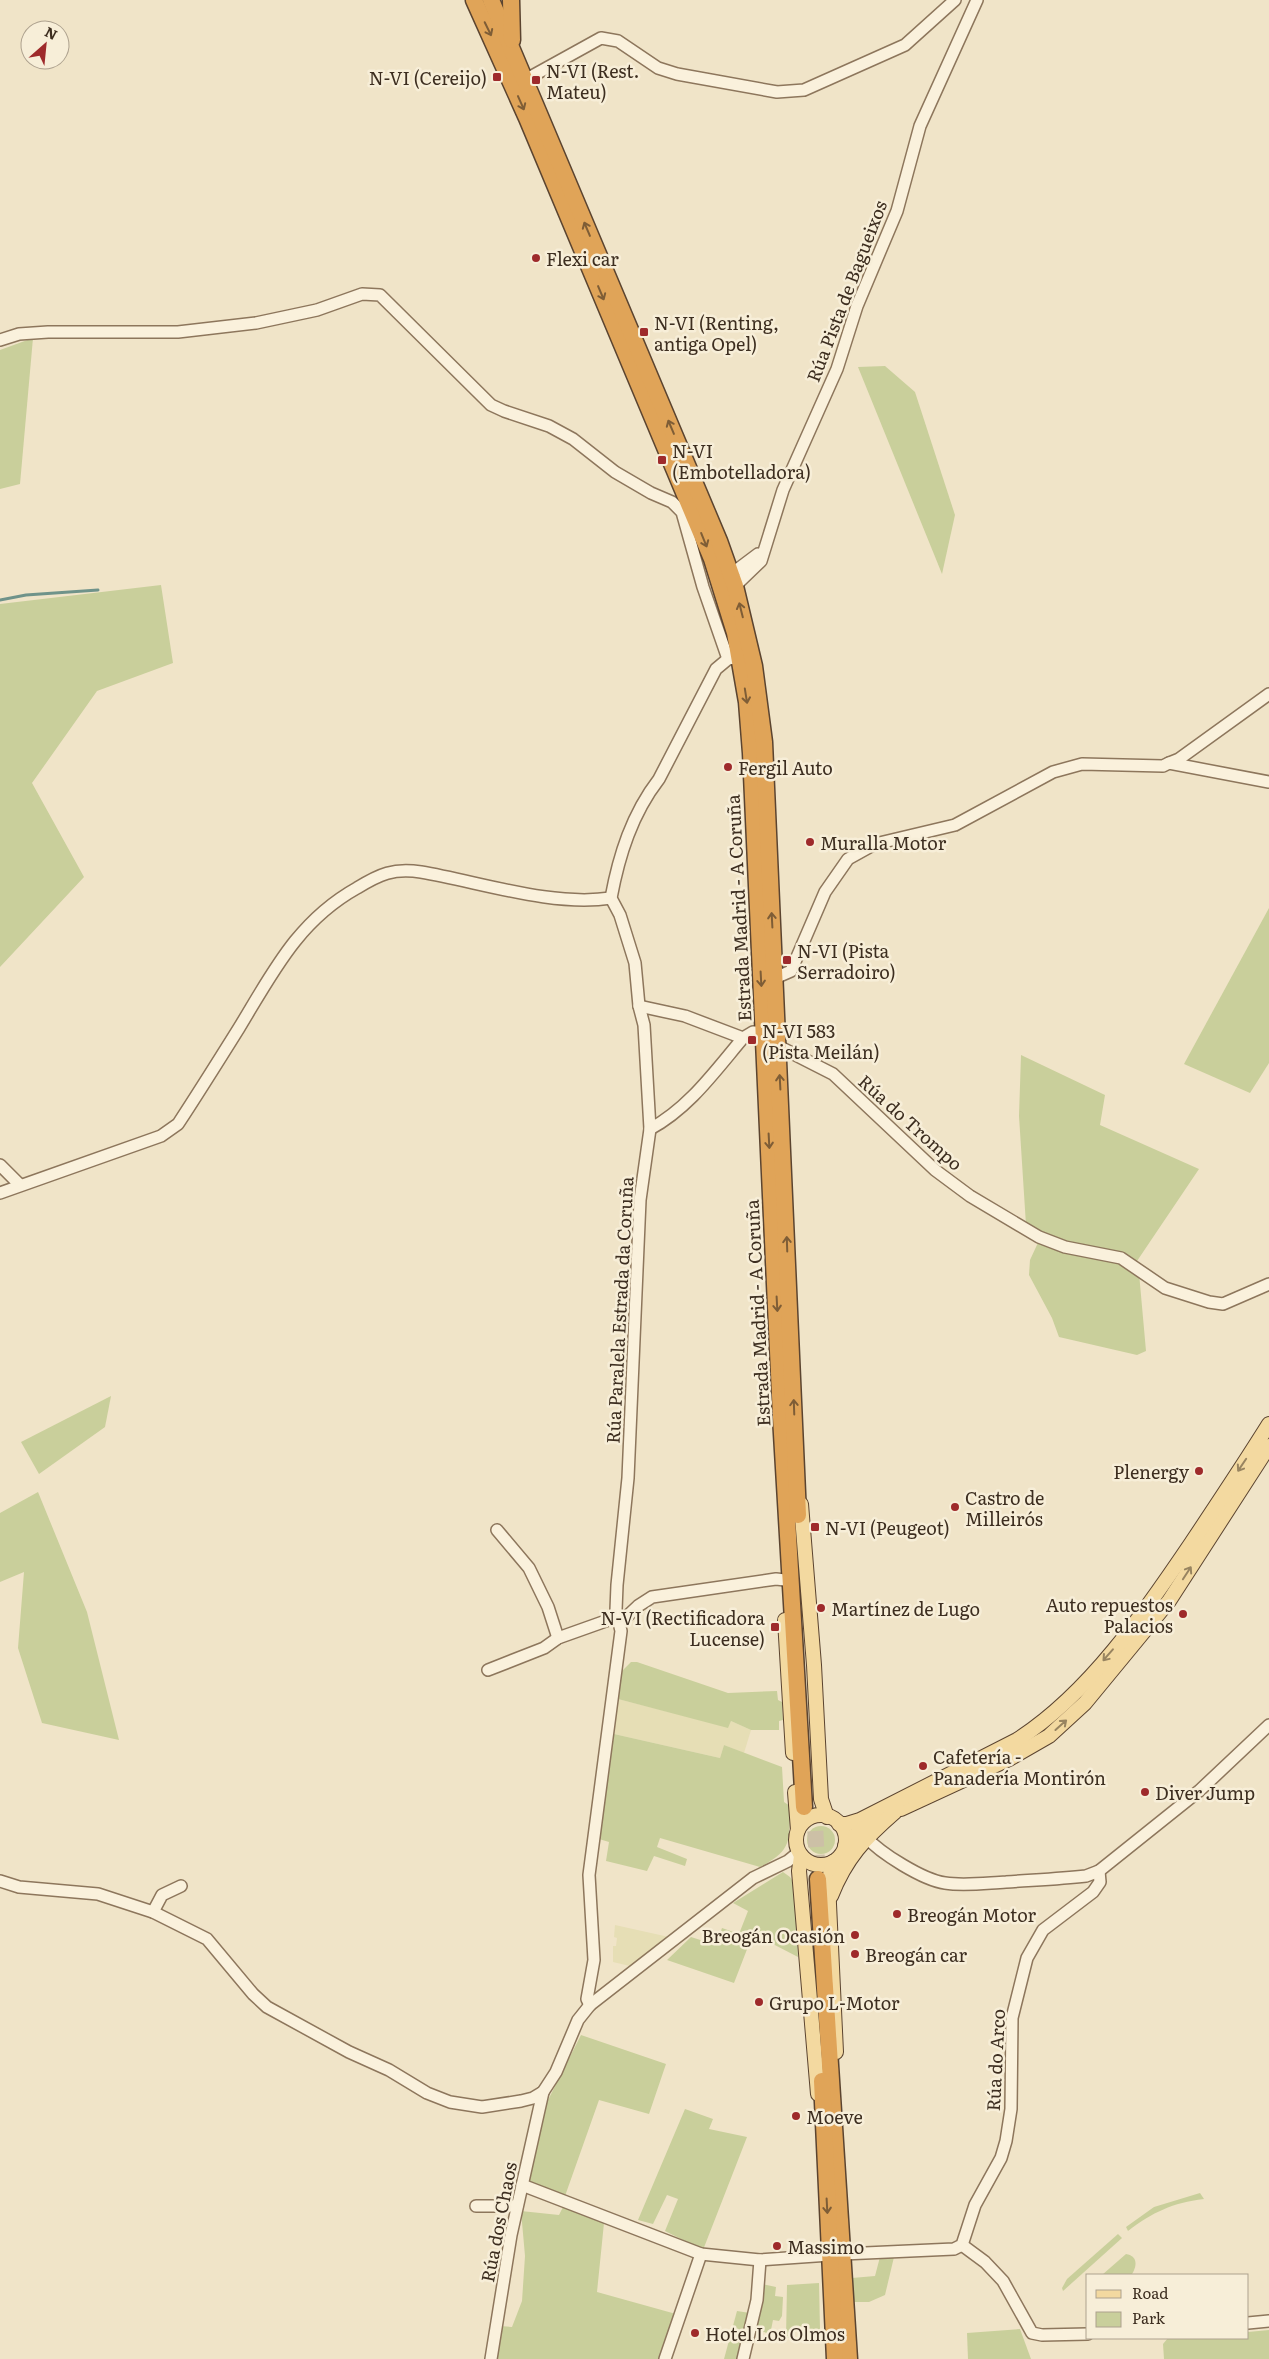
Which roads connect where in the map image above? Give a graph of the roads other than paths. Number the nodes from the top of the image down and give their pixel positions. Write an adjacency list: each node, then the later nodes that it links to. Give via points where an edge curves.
1 (474, 0): 9 (highway, Estrada Madrid - A Coruña, one-way to 9, via 531,127)
2 (491, 0): 6 (highway, Estrada Madrid - A Coruña)
3 (512, 0): 6 (highway, via 510,30)
4 (955, 0): 7 (street, via 905,45 804,90 777,92 677,74 658,68 618,41 601,38)
5 (977, 0): 10 (street, Rúa Pista de Bagueixos, via 920,126 896,212 857,306 837,369 783,490)
6 (514, 54): 7 (highway, Estrada Madrid - A Coruña)
7 (525, 80): 12 (highway, Estrada Madrid - A Coruña, one-way to 7)
8 (0, 340): 9 (street, via 19,334 48,332 178,332 256,323 317,310 362,294 374,294 387,301 491,405 549,426 614,472)
9 (684, 507): 13 (street, via 682,512 709,596); 13 (highway, Estrada Madrid - A Coruña, one-way to 13, via 712,559 735,633)
10 (762, 555): 11 (street, via 758,554); 12 (street, Rúa Pista de Bagueixos, via 758,566)
11 (738, 569)
12 (735, 586): 18 (highway, Estrada Madrid - A Coruña, one-way to 12, via 764,742 754,666)
13 (734, 658): 17 (street, via 716,669 659,779 630,827); 20 (highway, Estrada Madrid - A Coruña, one-way to 20, via 747,702)
14 (1269, 694): 15 (street)
15 (1169, 763): 16 (street); 18 (street, via 1163,766 1082,764 1053,772 955,825 874,844 848,859 825,892 791,971)
16 (1269, 782)
17 (611, 898): 19 (street, Rúa Paralela Estrada da Coruña, via 635,962); 25 (street, via 587,902 420,872 393,870 376,876 322,910 304,928 178,1124 161,1136)
18 (775, 978): 22 (highway, Estrada Madrid - A Coruña)
19 (639, 1006): 21 (street, via 685,1016); 23 (street, Rúa Paralela Estrada da Coruña, via 644,1025)
20 (764, 1032): 21 (street, via 753,1032); 30 (highway, Estrada Madrid - A Coruña, one-way to 30)
21 (743, 1038): 23 (street, via 689,1101)
22 (778, 1046): 27 (street, Rúa do Trompo, via 833,1074 935,1170 970,1196 1039,1237 1065,1247 1121,1258 1165,1288 1209,1302 1223,1304); 30 (highway, Estrada Madrid - A Coruña, one-way to 22)
23 (650, 1129): 33 (street, Rúa Paralela Estrada da Coruña, via 640,1200 628,1478 617,1585)
24 (0, 1165): 25 (street)
25 (20, 1185): 26 (street)
26 (0, 1193)
27 (1269, 1284)
28 (1269, 1424): 39 (main road, one-way to 39, via 1157,1593 1122,1640 1071,1698 1017,1740 860,1820)
29 (1269, 1446): 38 (main road, one-way to 29, via 1009,1759 1050,1736 1085,1703 1169,1601)
30 (790, 1456): 32 (main road); 37 (highway, Estrada Madrid - A Coruña); 39 (main road, via 814,1665 821,1799)
31 (497, 1530): 34 (street, via 529,1568 548,1607)
32 (784, 1580): 33 (street, via 652,1597); 40 (main road)
33 (618, 1620): 34 (street); 51 (street, Rúa Paralela Estrada da Coruña, via 621,1631 589,1875 594,1960 587,1999)
34 (558, 1638): 35 (street, via 544,1648)
35 (488, 1670)
36 (1269, 1725): 45 (street, via 1206,1784)
37 (809, 1807)
38 (895, 1812): 41 (main road); 42 (main road, via 862,1829)
39 (833, 1820): 40 (main road, via 813,1817); 42 (main road, via 843,1830)
40 (798, 1830): 43 (main road, via 796,1838)
41 (866, 1837): 45 (street, via 909,1869 944,1883 1070,1878); 49 (main road, via 840,1875)
42 (845, 1846): 44 (main road)
43 (800, 1854): 44 (main road, via 816,1865); 51 (street, Rúa dos Chaos, via 753,1878); 53 (main road, via 810,2017)
44 (833, 1862): 49 (main road, via 828,1877)
45 (1099, 1871): 57 (street, Rúa do Arco, via 1100,1882 1093,1892 1043,1930 1027,1958 1012,2018 1011,2109 1006,2141 1001,2158 975,2205)
46 (814, 1879): 53 (highway)
47 (0, 1881): 50 (street, via 19,1887 98,1894)
48 (181, 1886): 50 (street, via 162,1895)
49 (829, 1901): 53 (main road, via 836,2018)
50 (153, 1912): 52 (street, via 207,1939 267,2007 427,2093 450,2102 482,2107 521,2101)
51 (590, 2005): 52 (street, Rúa dos Chaos, via 578,2020 556,2072)
52 (543, 2092): 54 (street, Rúa dos Chaos)
53 (831, 2160): 59 (highway)
54 (522, 2185): 56 (street, Rúa dos Chaos); 58 (street)
55 (476, 2206): 56 (street)
56 (517, 2206): 64 (street, Rúa dos Chaos)
57 (962, 2245): 59 (street, via 954,2249); 63 (street, via 986,2262 1003,2281 1032,2333)
58 (701, 2254): 60 (street); 65 (street)
59 (837, 2254): 60 (street); 67 (highway); 68 (highway)
60 (760, 2260): 66 (street, via 757,2300)
61 (1269, 2321): 62 (street)
62 (1249, 2323)
63 (1086, 2334)
64 (491, 2359)
65 (665, 2359)
66 (743, 2359)
67 (835, 2359)
68 (849, 2359)

